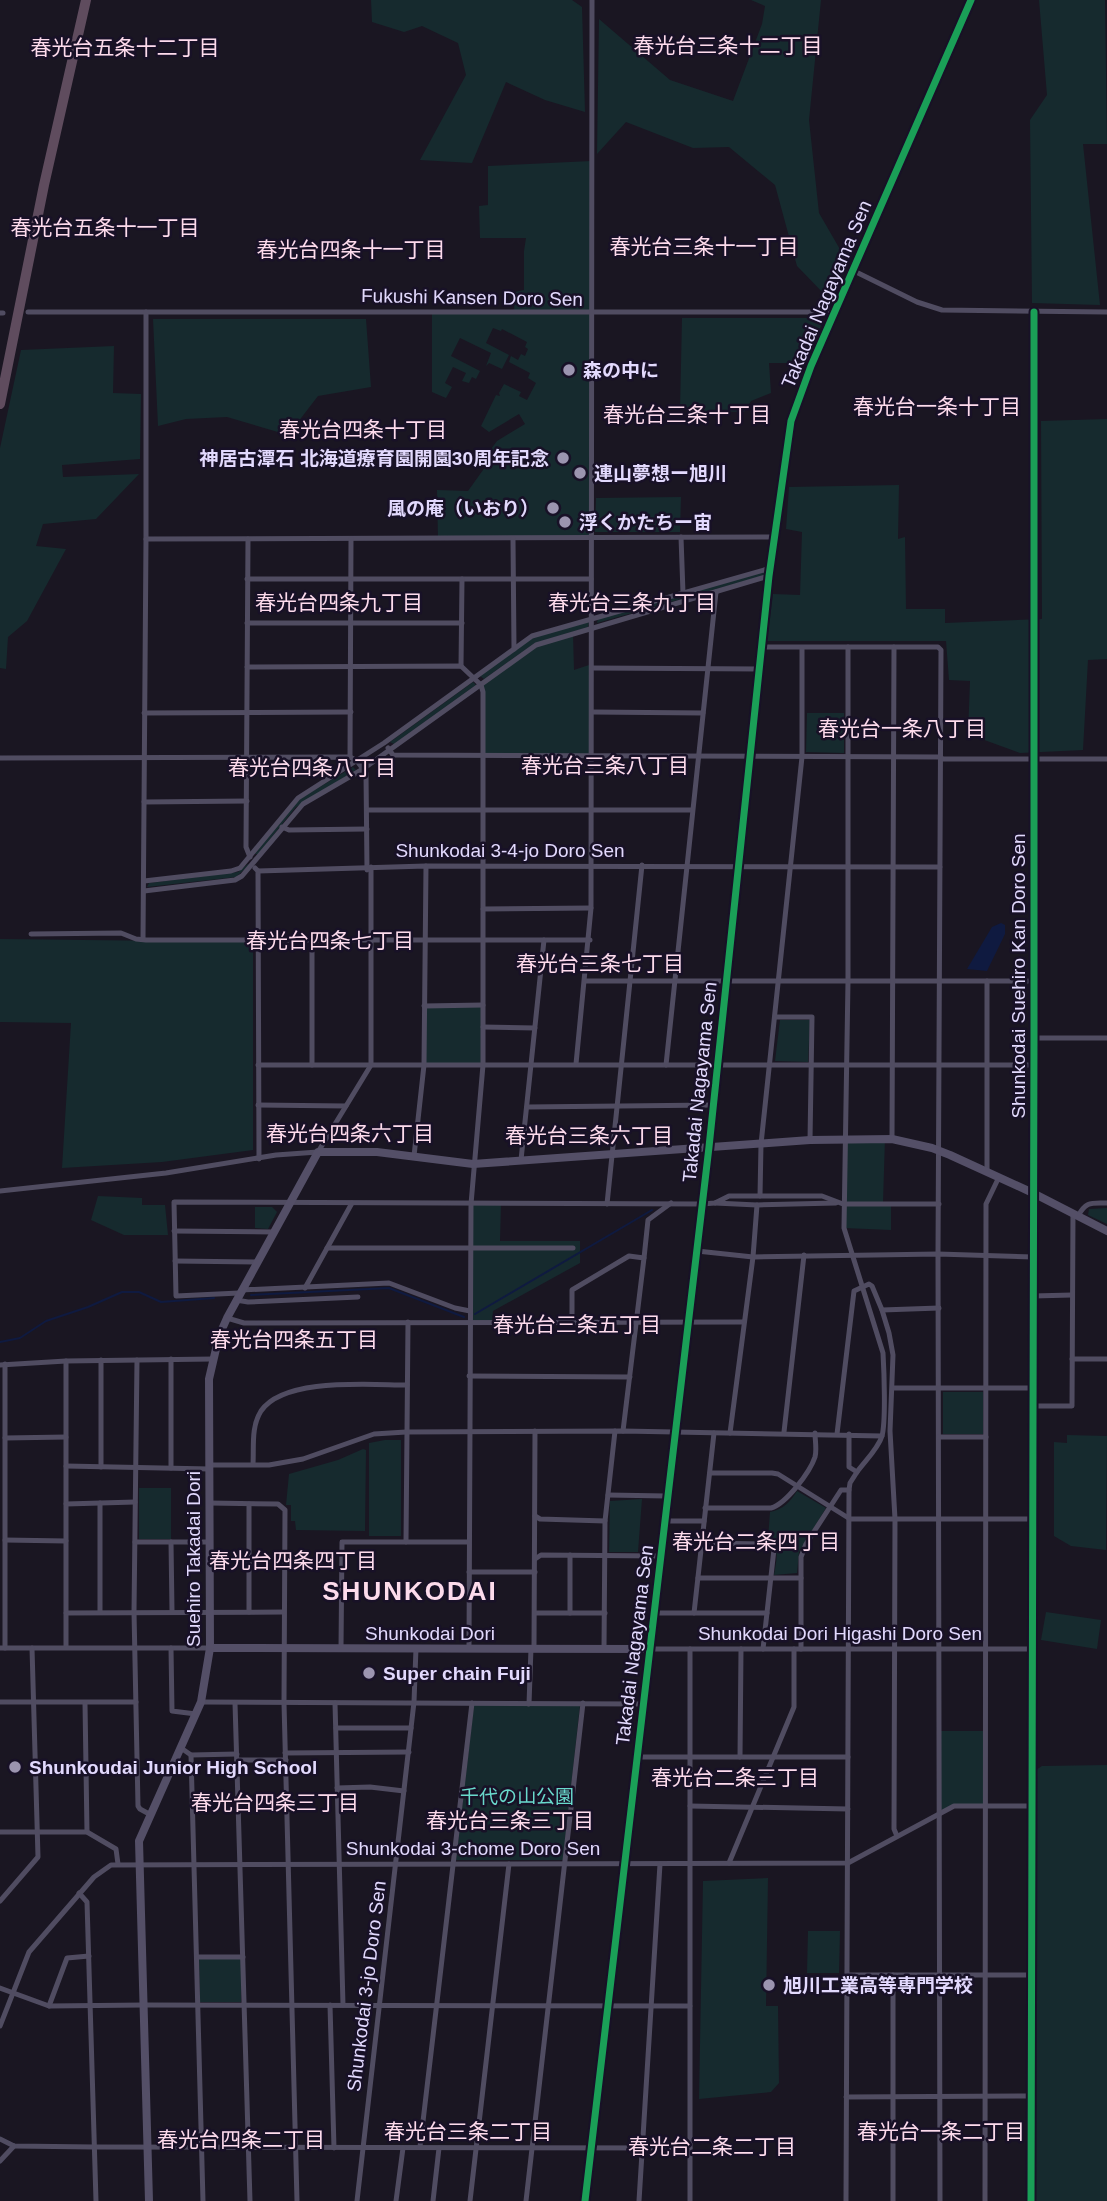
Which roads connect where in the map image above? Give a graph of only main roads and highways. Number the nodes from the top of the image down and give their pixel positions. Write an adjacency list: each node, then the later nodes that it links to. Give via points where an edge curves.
1 (86, 0): 2 (highway)
2 (0, 404)

